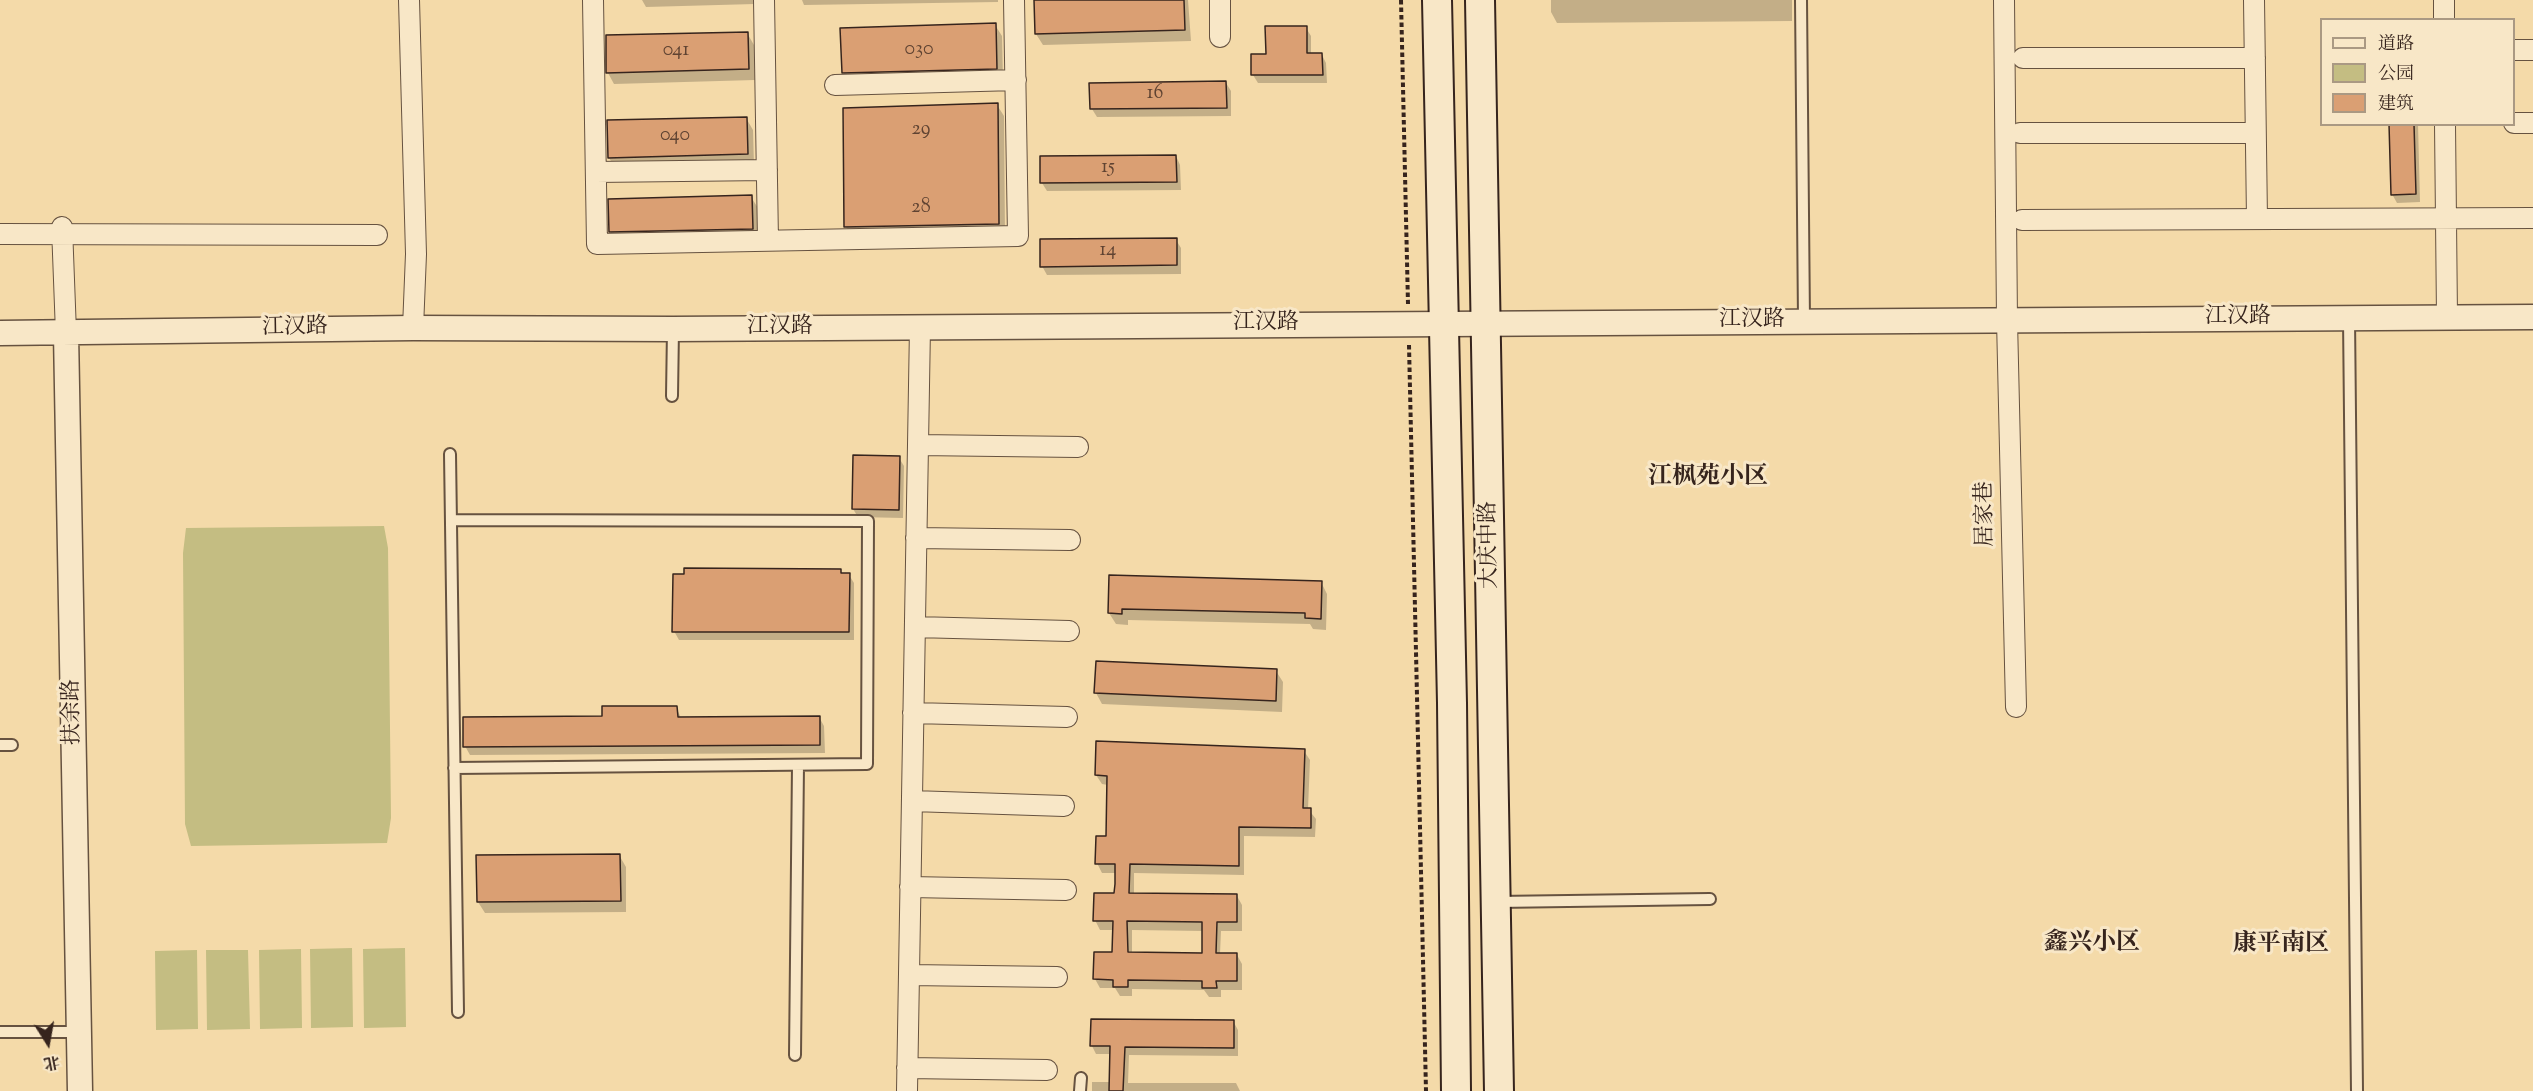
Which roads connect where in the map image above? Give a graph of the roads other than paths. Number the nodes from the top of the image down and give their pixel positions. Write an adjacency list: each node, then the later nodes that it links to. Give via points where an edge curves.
1 (410, 0): 43 (street, via 416,254)
2 (593, 0): 26 (street)
3 (764, 0): 25 (street)
4 (1014, 0): 18 (street)
5 (1220, 0): 13 (street)
6 (1437, 0): 40 (main road, 大庆中路)
7 (1480, 0): 41 (main road, 大庆中路)
8 (1801, 0): 39 (lane)
9 (2004, 0): 38 (street, 居家巷)
10 (2254, 0): 17 (street)
11 (2444, 0): 12 (street)
12 (2444, 18)
13 (1220, 37)
14 (2515, 50): 15 (street)
15 (2533, 50)
16 (2023, 58): 17 (street)
17 (2255, 58): 24 (street)
18 (1016, 80): 19 (street); 34 (street, via 1018,236)
19 (835, 85)
20 (2515, 123): 21 (street)
21 (2533, 123)
22 (2445, 126): 27 (street)
23 (2020, 133): 24 (street)
24 (2255, 134): 29 (street)
25 (767, 170): 26 (street); 34 (street)
26 (596, 172): 34 (street, via 597,244)
27 (2446, 218): 28 (street); 29 (street); 36 (street)
28 (2533, 218)
29 (2257, 219): 30 (street)
30 (2022, 220)
31 (62, 231): 32 (street); 33 (street); 46 (street)
32 (0, 234)
33 (377, 235)
34 (768, 240)
35 (2533, 316): 36 (street, 江汉路)
36 (2447, 317): 37 (street, 江汉路)
37 (2349, 318): 38 (street, 江汉路); 83 (lane)
38 (2007, 320): 39 (street, 江汉路); 56 (street, 居家巷)
39 (1804, 321): 41 (street, 江汉路)
40 (1444, 323): 41 (street, 江汉路); 42 (street, 江汉路); 81 (main road, 大庆中路)
41 (1486, 323): 68 (main road, 大庆中路)
42 (920, 327): 44 (street, 江汉路); 48 (street)
43 (413, 328): 44 (street, 江汉路); 46 (street, 江汉路)
44 (673, 329): 47 (lane)
45 (0, 333): 46 (street, 江汉路)
46 (66, 333): 73 (street, 扶余路)
47 (672, 396)
48 (918, 445): 49 (street); 52 (street)
49 (1078, 447)
50 (450, 454): 51 (lane)
51 (451, 520): 61 (lane, via 868,521 867,764); 62 (lane)
52 (916, 538): 53 (street); 54 (street)
53 (1070, 540)
54 (915, 627): 55 (street); 57 (street)
55 (1069, 631)
56 (2016, 706)
57 (914, 712): 58 (street); 63 (street)
58 (1067, 717)
59 (0, 745): 60 (lane)
60 (12, 745)
61 (798, 765): 62 (lane); 74 (lane)
62 (454, 768): 71 (lane)
63 (912, 801): 64 (street); 65 (street)
64 (1064, 806)
65 (910, 887): 66 (street); 69 (street)
66 (1066, 890)
67 (1710, 899): 68 (lane)
68 (1497, 902): 82 (main road, 大庆中路)
69 (909, 975): 70 (street); 75 (street)
70 (1057, 977)
71 (458, 1012)
72 (0, 1032): 73 (lane)
73 (80, 1032): 78 (street, 扶余路)
74 (795, 1055)
75 (907, 1068): 76 (street); 79 (street)
76 (1047, 1070)
77 (1081, 1078): 80 (lane)
78 (80, 1091)
79 (907, 1091)
80 (1080, 1091)
81 (1456, 1091)
82 (1499, 1091)
83 (2357, 1091)

